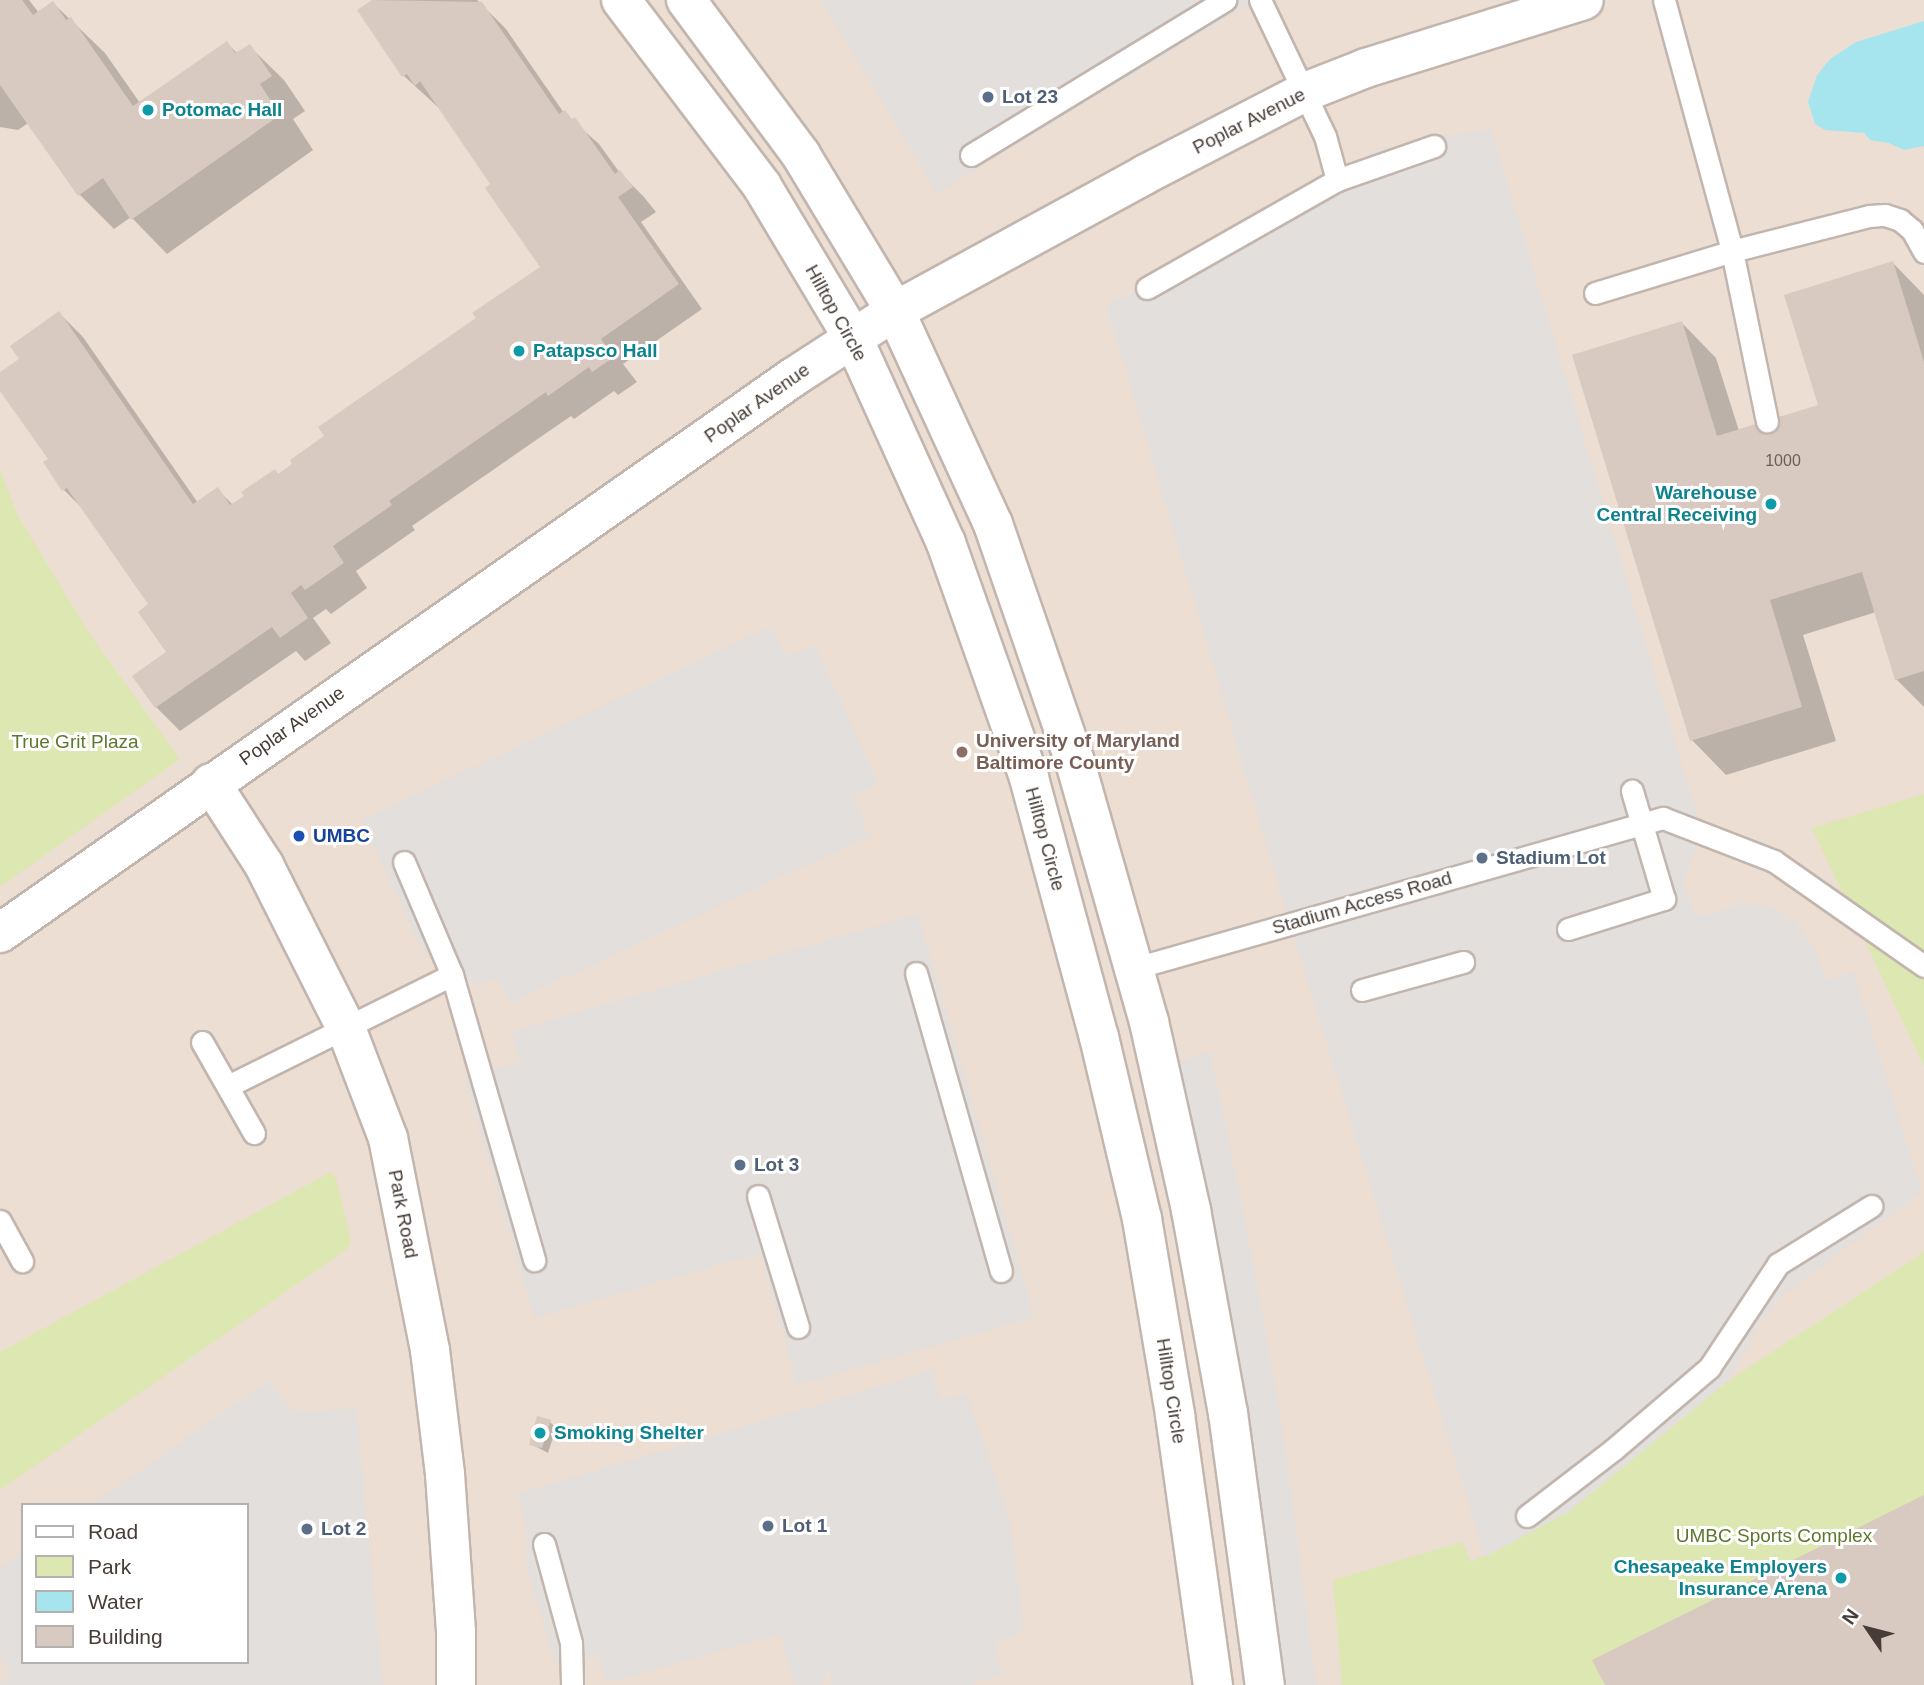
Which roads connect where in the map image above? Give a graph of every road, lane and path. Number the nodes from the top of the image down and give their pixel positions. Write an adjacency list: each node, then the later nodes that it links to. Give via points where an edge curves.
1 (621, 0): 16 (street, Hilltop Circle, via 762,186)
2 (686, 0): 15 (street, via 801,155)
3 (1225, 0): 9 (lane)
4 (1260, 0): 7 (lane)
5 (1584, 0): 7 (street, Poplar Avenue, via 1366,68)
6 (1664, 0): 11 (lane)
7 (1305, 92): 10 (lane, via 1325,136); 15 (street, Poplar Avenue)
8 (1434, 146): 10 (lane)
9 (971, 155)
10 (1337, 180): 13 (lane)
11 (1732, 251): 12 (lane, via 1885,215 1912,230); 14 (lane); 17 (lane)
12 (1924, 252)
13 (1147, 288)
14 (1595, 293)
15 (895, 311): 16 (street, Poplar Avenue); 26 (street, via 993,524 1074,762)
16 (853, 338): 18 (street, Poplar Avenue); 45 (street, Hilltop Circle, via 946,543 1029,778 1099,1037 1142,1219)
17 (1767, 421)
18 (211, 783): 23 (street, Poplar Avenue); 30 (street, Park Road, via 264,865)
19 (1632, 790): 20 (lane)
20 (1642, 824): 22 (lane, via 1664,899); 25 (lane, Stadium Access Road, via 1663,818 1774,861); 26 (lane, Stadium Access Road)
21 (404, 862): 28 (lane)
22 (1568, 929)
23 (0, 933)
24 (1462, 962): 29 (lane)
25 (1924, 966)
26 (1135, 968): 46 (street, via 1194,1223 1228,1413)
27 (916, 974): 39 (lane)
28 (452, 975): 30 (lane); 37 (lane)
29 (1362, 990)
30 (346, 1028): 32 (lane); 43 (street, Park Road, via 388,1138 430,1350 446,1487)
31 (202, 1042): 32 (lane)
32 (228, 1086): 33 (lane)
33 (254, 1133)
34 (758, 1196): 40 (lane)
35 (1871, 1206): 41 (lane, via 1777,1264 1709,1368)
36 (0, 1221): 38 (lane)
37 (534, 1260)
38 (22, 1261)
39 (1001, 1271)
40 (798, 1327)
41 (1527, 1516)
42 (544, 1544): 44 (lane, via 571,1643)
43 (456, 1685)
44 (572, 1685)
45 (1213, 1685)
46 (1265, 1685)

